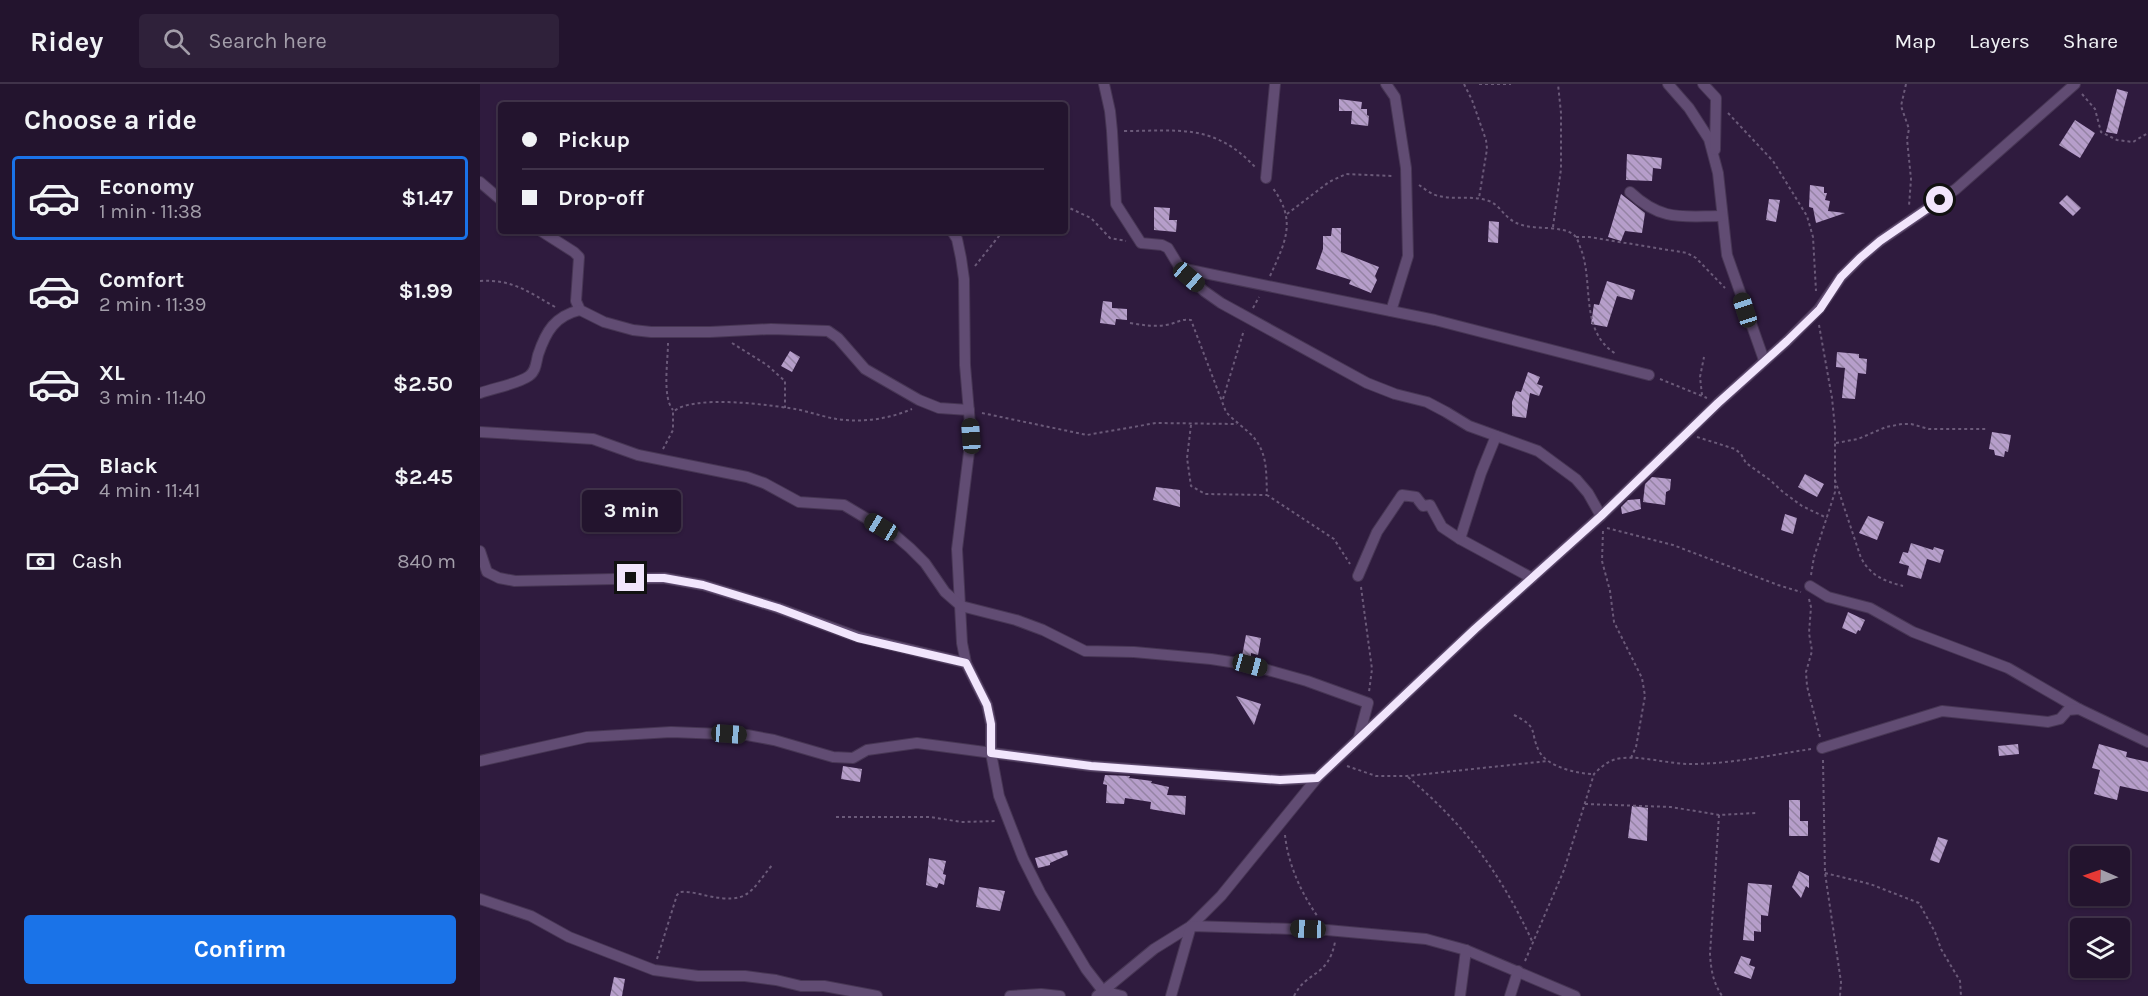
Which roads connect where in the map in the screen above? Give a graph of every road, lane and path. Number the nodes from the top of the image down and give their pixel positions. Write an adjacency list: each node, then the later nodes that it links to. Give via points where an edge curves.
1 (1104, 84): 15 (street)
2 (1275, 84): 18 (street)
3 (1386, 84): 42 (street, via 1395,97 1407,179 1408,256)
4 (1464, 84): 24 (path, via 1486,141)
5 (1479, 84): 6 (path)
6 (1486, 84): 7 (path)
7 (1511, 84)
8 (1557, 84): 29 (path, via 1562,150)
9 (1668, 84): 17 (street, via 1709,139)
10 (1703, 84): 14 (street)
11 (1714, 84): 14 (street)
12 (1906, 84): 28 (path, via 1901,106 1909,129)
13 (2075, 84): 16 (path, via 2095,109 2101,132 2133,142); 28 (street, via 1956,189)
14 (1716, 99): 17 (street); 43 (path, via 1773,162 1807,216 1813,237)
15 (1112, 131): 18 (path, via 1201,132 1248,159); 34 (street, via 1116,204)
16 (2148, 133)
17 (1714, 156): 27 (street)
18 (1266, 178): 26 (path)
19 (1400, 178): 26 (path, via 1346,174)
20 (480, 182): 23 (street)
21 (1418, 185): 24 (path, via 1439,196)
22 (1630, 192): 27 (street, via 1667,214)
23 (498, 197)
24 (1479, 198): 29 (path, via 1497,205 1507,218 1522,226)
25 (1068, 207): 34 (path, via 1090,218 1110,238)
26 (1287, 214): 38 (path, via 1288,227)
27 (1722, 216): 51 (street, via 1727,255)
28 (1910, 220): 43 (street, via 1860,258 1841,277)
29 (1553, 228): 33 (path)
30 (546, 234): 41 (street, via 579,257 576,301)
31 (954, 234): 36 (street)
32 (1001, 234): 36 (path)
33 (1576, 237): 40 (path, via 1687,253); 49 (path, via 1585,260 1595,331)
34 (1141, 243): 35 (street, via 1168,248)
35 (1180, 268): 42 (street); 45 (street, via 1221,303)
36 (964, 279): 59 (street)
37 (480, 281): 44 (path, via 515,284)
38 (1267, 282)
39 (1262, 291): 45 (path)
40 (1730, 293)
41 (580, 310): 44 (street); 47 (street, via 633,330)
42 (1391, 311): 52 (street)
43 (1818, 311): 51 (street); 67 (path)
44 (566, 313): 53 (street, via 549,330 534,371 527,378)
45 (1248, 316): 55 (path); 66 (street, via 1367,383 1436,406 1468,426)
46 (1130, 323): 55 (path, via 1156,326 1191,320)
47 (668, 331): 56 (street, via 828,331 865,369); 60 (path, via 666,394)
48 (731, 343): 58 (path, via 785,381)
49 (1619, 356)
50 (1704, 357): 54 (path)
51 (1764, 360): 57 (street)
52 (1649, 375): 54 (path)
53 (480, 393)
54 (1702, 395): 57 (path)
55 (1222, 400): 61 (path)
56 (928, 403): 58 (path, via 865,421); 59 (street, via 939,408)
57 (1718, 403): 65 (street)
58 (785, 408): 60 (path, via 696,403 679,406)
59 (969, 410): 62 (path, via 1087,435 1156,423); 81 (street, via 970,455 957,549)
60 (673, 412): 69 (path, via 673,430)
61 (1237, 424): 62 (path); 71 (path, via 1254,437 1266,458)
62 (1191, 425): 71 (path, via 1187,458 1191,486 1205,494)
63 (1988, 429): 67 (path, via 1929,429 1902,424)
64 (480, 432): 69 (street, via 593,439)
65 (1687, 434): 72 (street); 73 (path, via 1735,449 1746,463 1783,492)
66 (1496, 436): 72 (street, via 1538,451 1563,469 1588,493); 74 (street)
67 (1836, 443): 68 (path)
68 (1835, 452)
69 (655, 458): 81 (street, via 747,477 799,502 844,505 896,536)
70 (1834, 479): 79 (path, via 1866,567 1881,580)
71 (1267, 495): 77 (path, via 1334,538)
72 (1601, 516): 78 (street)
73 (1827, 518)
74 (1460, 539): 77 (street, via 1442,527 1430,506 1423,506 1416,497 1402,495 1377,532); 78 (street)
75 (480, 551): 76 (street)
76 (483, 576): 82 (street, via 515,581 664,578 703,585 858,638)
77 (1358, 576): 83 (path, via 1372,669)
78 (1532, 578): 86 (street)
79 (1903, 586)
80 (1809, 590): 84 (street, via 1870,608 1913,632 2008,668); 90 (path, via 1778,585 1673,545 1603,527 1602,561 1614,622 1642,678 1645,696)
81 (962, 606): 82 (street); 83 (street, via 1034,627 1085,651 1134,652 1250,665)
82 (966, 663): 89 (street, via 987,705)
83 (1368, 703): 86 (street)
84 (2079, 709): 87 (street); 88 (street, via 2068,710 2060,719 2048,722 1942,711)
85 (1514, 715): 93 (path, via 1528,722 1540,753)
86 (1359, 738): 91 (street)
87 (2148, 741)
88 (1822, 747): 90 (path, via 1714,763); 104 (path)
89 (991, 753): 92 (street, via 917,743 867,750 853,758 833,757 747,735 671,732 587,737); 96 (street, via 1091,766 1280,780); 102 (street, via 999,796)
90 (1631, 758): 94 (path, via 1608,762)
91 (1336, 760): 95 (path, via 1376,776); 96 (street)
92 (480, 761)
93 (1548, 761): 94 (path, via 1571,771); 95 (path)
94 (1594, 774): 97 (path)
95 (1407, 776): 108 (path, via 1446,811 1500,878)
96 (1317, 778): 101 (street)
97 (1585, 804): 99 (path, via 1671,807); 108 (path, via 1564,870)
98 (1756, 813): 99 (path)
99 (1719, 815): 122 (path, via 1710,954 1713,978)
100 (836, 817): 102 (path)
101 (1283, 819): 106 (street, via 1221,896); 107 (path, via 1297,879 1307,901)
102 (1009, 821): 112 (street, via 1040,892)
103 (773, 864): 110 (path, via 753,889 740,898 680,892)
104 (1825, 873): 123 (path); 124 (path, via 1870,884 1919,903 1960,981)
105 (480, 899): 110 (street, via 531,916 569,937)
106 (1191, 926): 107 (street); 112 (street); 117 (street)
107 (1332, 930): 109 (street, via 1426,939); 118 (path, via 1332,956 1325,968)
108 (1533, 943): 111 (path)
109 (1466, 950): 111 (street); 119 (street)
110 (654, 970): 113 (street, via 698,976 745,976)
111 (1519, 971): 120 (street); 121 (street)
112 (1101, 994): 116 (street)
113 (877, 996)
114 (1010, 996): 115 (street)
115 (1060, 996)
116 (1122, 996)
117 (1171, 996)
118 (1293, 996)
119 (1461, 996)
120 (1510, 996)
121 (1575, 996)
122 (1722, 996)
123 (1840, 996)
124 (1961, 996)

